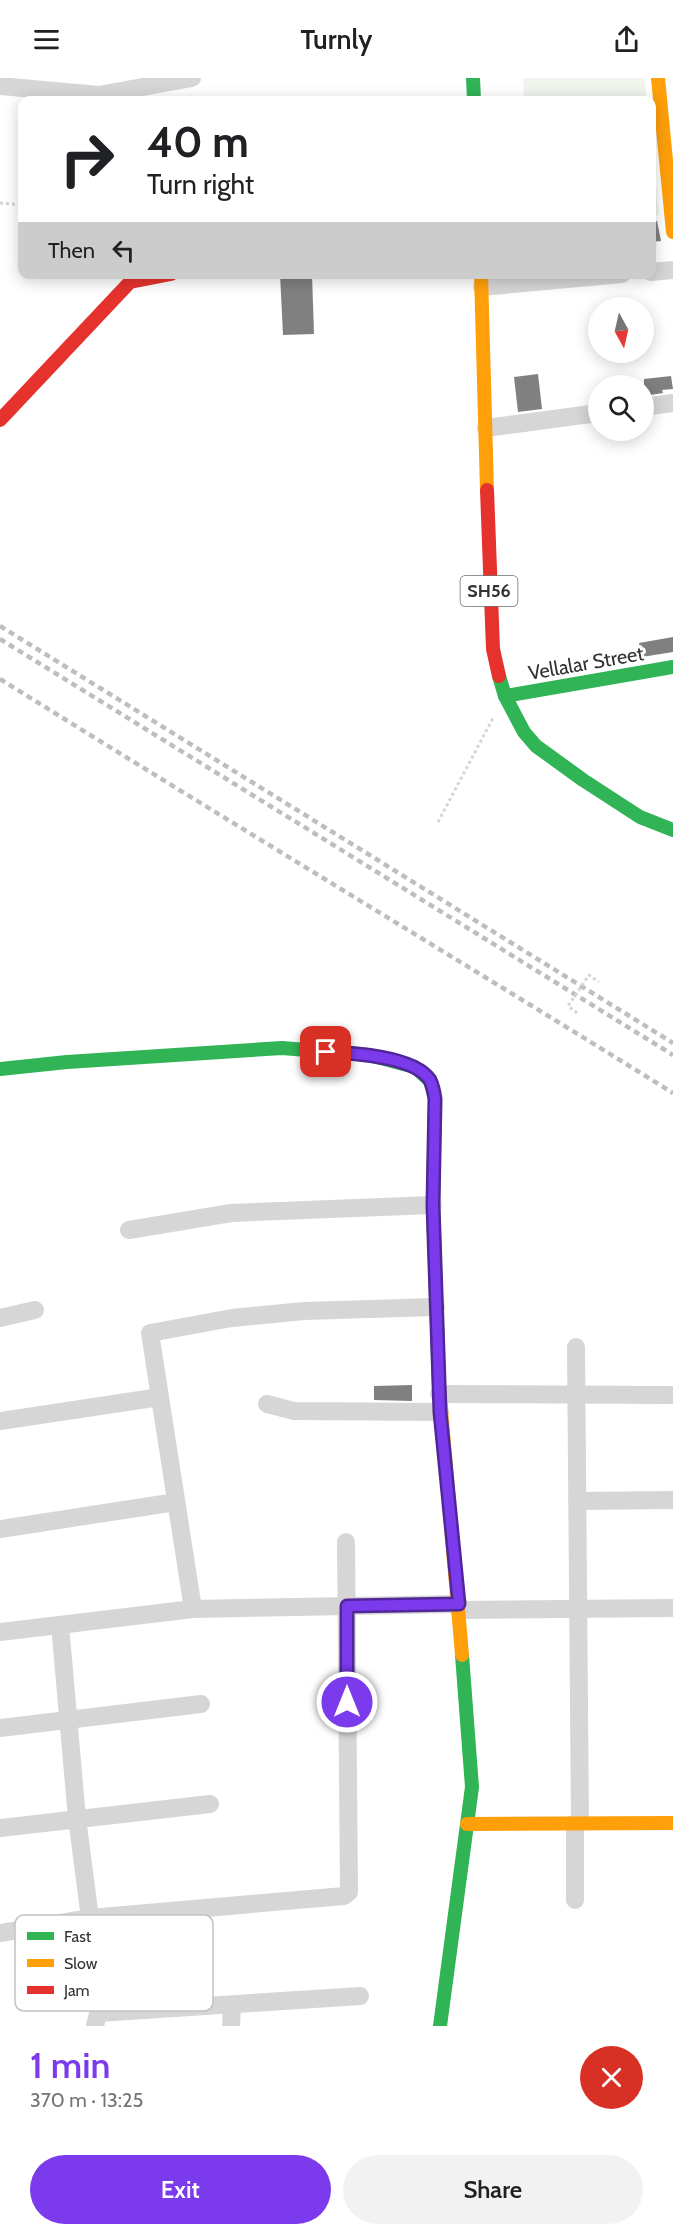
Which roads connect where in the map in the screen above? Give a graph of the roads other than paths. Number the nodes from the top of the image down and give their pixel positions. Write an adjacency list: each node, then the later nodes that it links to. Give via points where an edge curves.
1 (192, 78): 4 (street, via 99,95)
2 (473, 78): 5 (main road)
3 (658, 78): 6 (main road)
4 (0, 86)
5 (474, 96)
6 (673, 232)
7 (673, 270): 8 (street)
8 (656, 272)
9 (145, 279): 15 (main road, via 130,282)
10 (556, 279): 11 (street)
11 (491, 284): 16 (main road, SH56)
12 (673, 403): 13 (street)
13 (654, 405)
14 (588, 414): 16 (street)
15 (0, 420)
16 (498, 426): 19 (main road, SH56, via 491,616 493,650)
17 (673, 667): 20 (main road, Vellalar Street)
18 (517, 678): 20 (main road)
19 (505, 696): 20 (main road, Vellalar Street); 22 (main road, SH56, via 536,746 640,817)
20 (524, 698)
21 (650, 806): 22 (main road, SH56)
22 (668, 827)
23 (0, 1069): 24 (main road, via 282,1048 369,1055 415,1067 430,1080 435,1099)
24 (433, 1205): 25 (street, via 231,1213); 26 (main road)
25 (129, 1230)
26 (436, 1307): 32 (street, via 304,1311 232,1318 150,1333); 33 (main road)
27 (35, 1310): 28 (street)
28 (0, 1318)
29 (576, 1347): 30 (street)
30 (576, 1394): 31 (street); 33 (street); 36 (street)
31 (673, 1395)
32 (160, 1396): 35 (street); 38 (street)
33 (440, 1403): 34 (street, via 294,1411); 42 (main road)
34 (267, 1404)
35 (0, 1421)
36 (577, 1500): 37 (street); 44 (street)
37 (673, 1500)
38 (176, 1502): 39 (street); 45 (street)
39 (0, 1529)
40 (346, 1542): 41 (street)
41 (347, 1606): 42 (street); 45 (street); 59 (street, via 349,1892 344,1896)
42 (459, 1607): 44 (street); 55 (main road, via 472,1787)
43 (673, 1608): 44 (street)
44 (579, 1609): 53 (street)
45 (193, 1610): 46 (street)
46 (60, 1624): 47 (street); 49 (street)
47 (0, 1632)
48 (201, 1704): 49 (street)
49 (69, 1720): 50 (street); 52 (street)
50 (0, 1728)
51 (210, 1804): 52 (street)
52 (77, 1818): 56 (street); 58 (street)
53 (578, 1823): 54 (main road); 55 (main road); 57 (street)
54 (673, 1823)
55 (467, 1824): 68 (main road)
56 (0, 1828)
57 (576, 1900)
58 (90, 1915)
59 (125, 1915)
60 (15, 1930): 61 (street)
61 (0, 1933)
62 (360, 1996): 63 (street)
63 (232, 2005): 64 (street); 67 (street)
64 (213, 2007)
65 (178, 2011): 66 (street)
66 (96, 2020)
67 (231, 2026)
68 (440, 2026)

